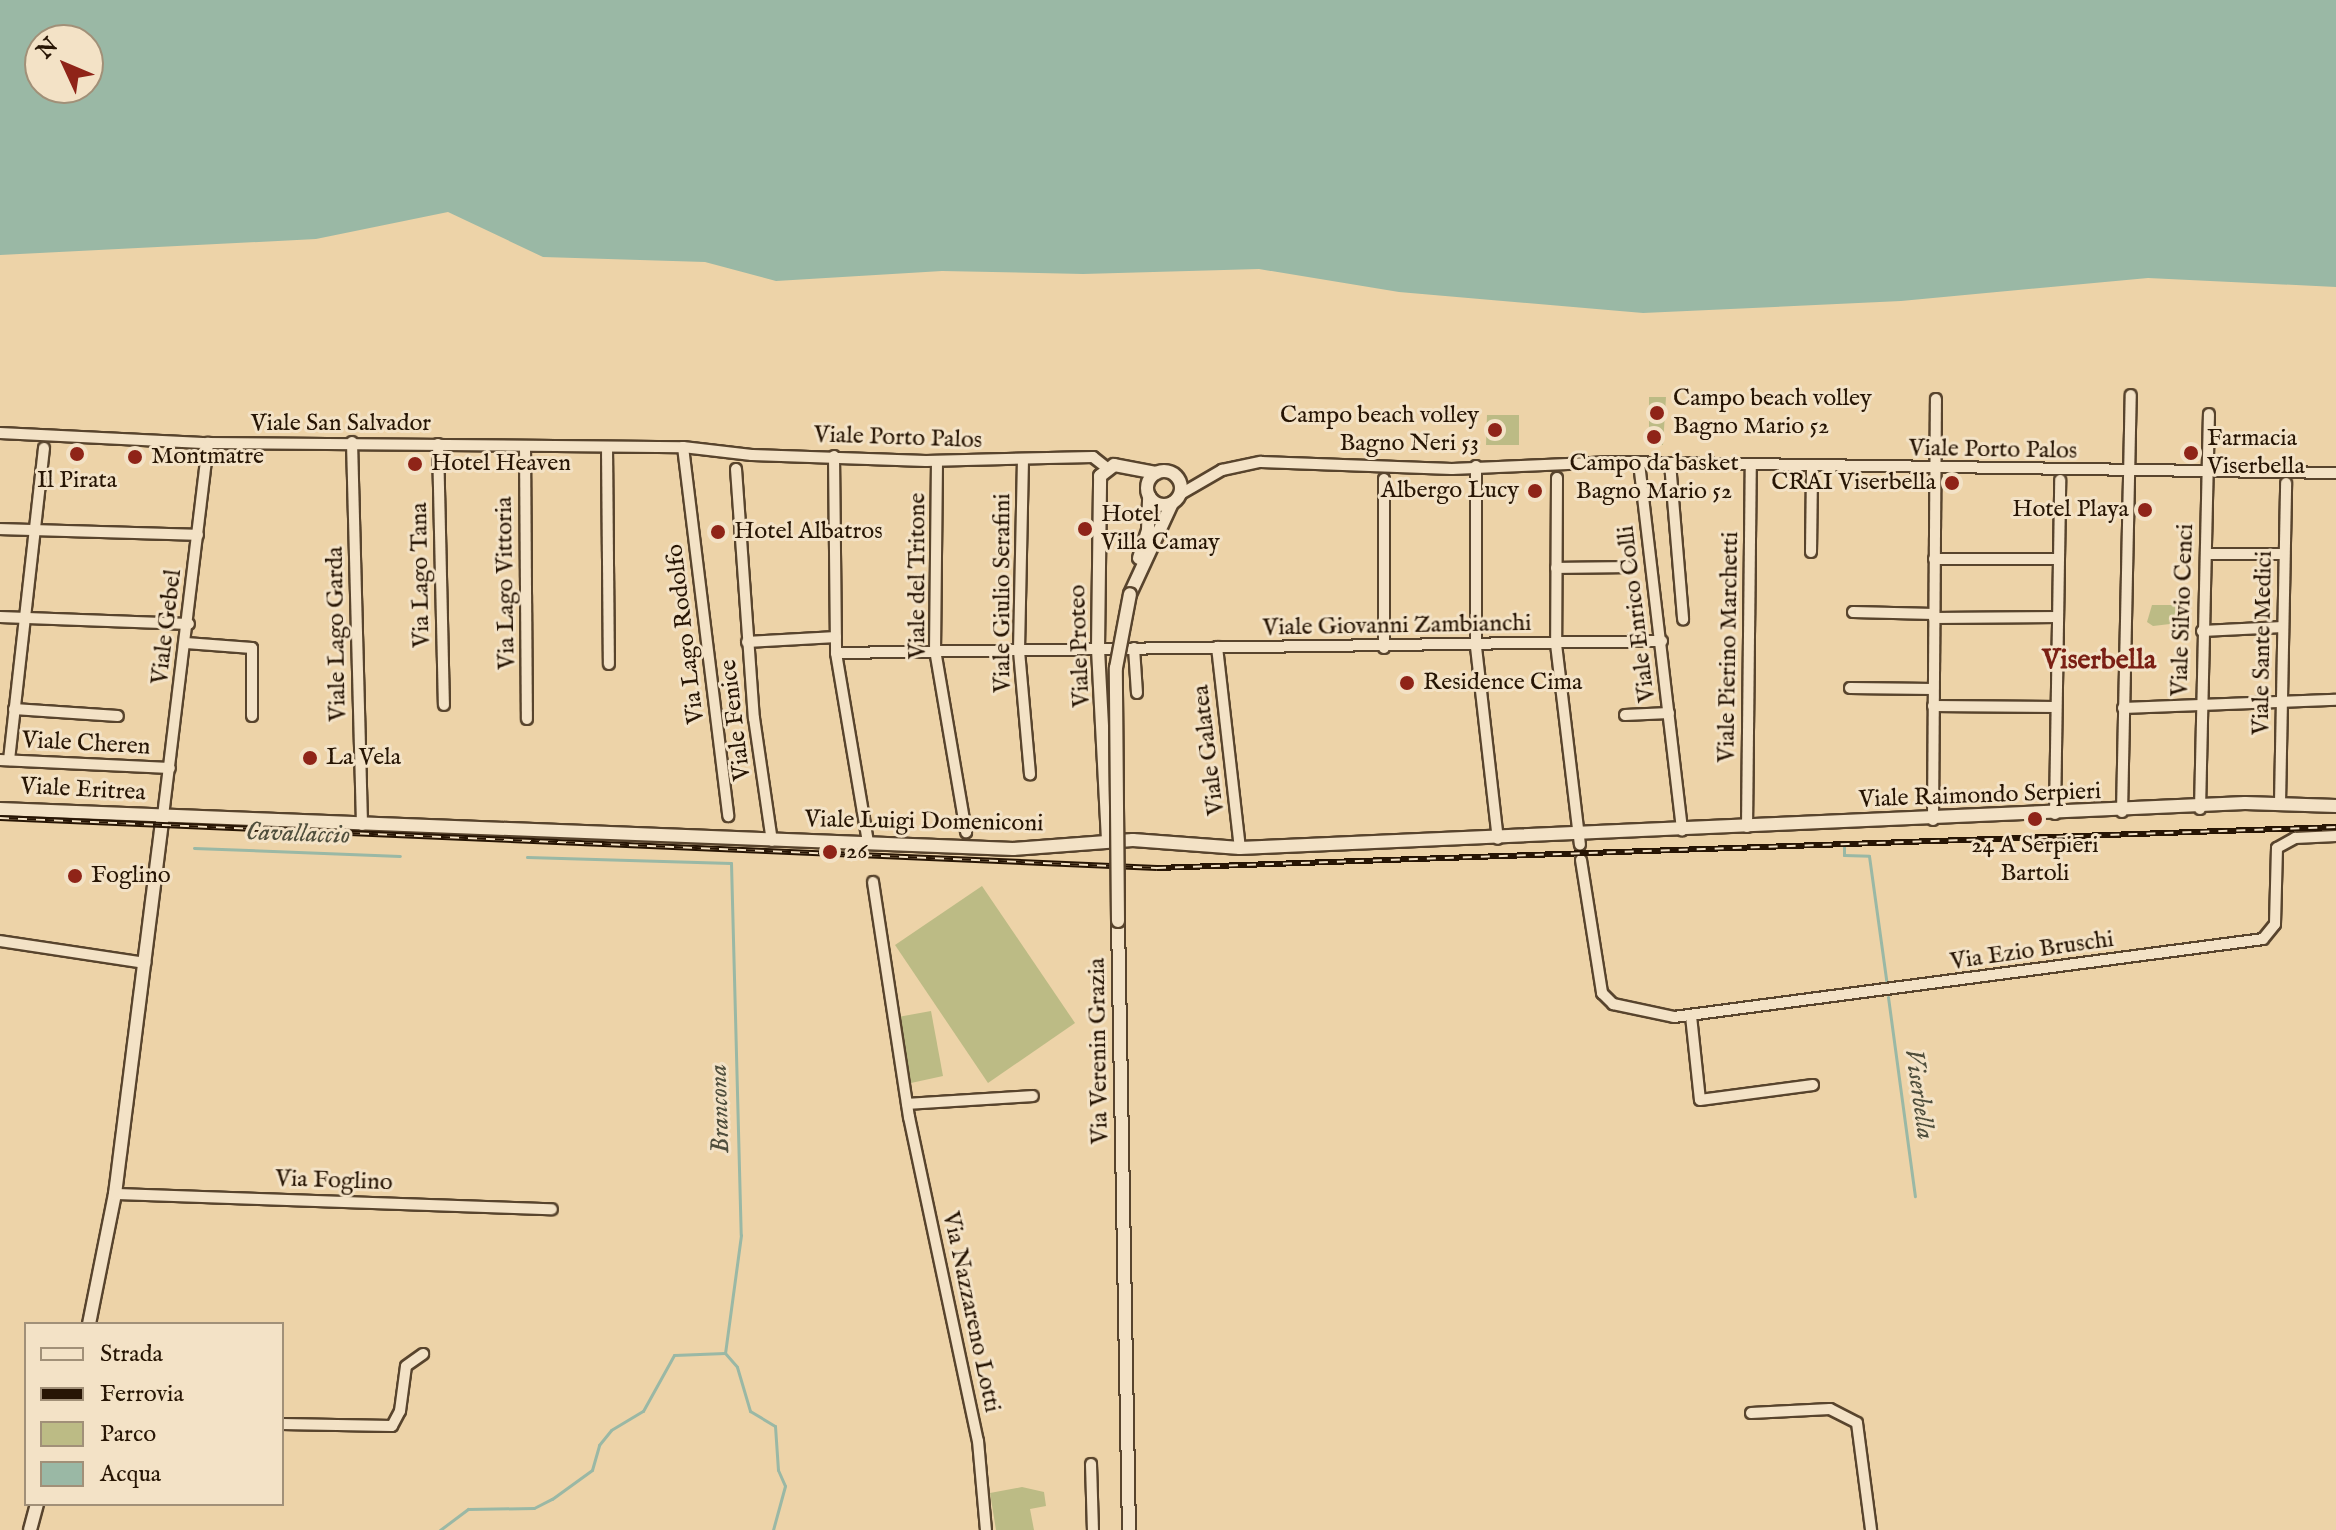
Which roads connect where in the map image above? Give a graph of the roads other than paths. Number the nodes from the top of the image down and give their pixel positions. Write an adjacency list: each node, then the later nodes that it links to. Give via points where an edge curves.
1 (2131, 395): 24 (street)
2 (1936, 399): 22 (street)
3 (2209, 414): 26 (street, Viale Silvio Cenci)
4 (0, 433): 6 (street, Viale San Salvador)
5 (352, 442): 6 (street, Viale San Salvador); 7 (street, Viale San Salvador); 96 (street, Viale Lago Garda)
6 (208, 443): 36 (street, Viale Gebel)
7 (438, 444): 8 (street, Viale San Salvador); 74 (street, Via Lago Tana)
8 (525, 447): 9 (street, Viale San Salvador); 83 (street, Via Lago Vittoria)
9 (607, 447): 10 (street, Viale San Salvador); 67 (street)
10 (683, 447): 12 (street, Viale Porto Palos); 94 (street, Via Lago Rodolfo)
11 (44, 448): 35 (street)
12 (834, 456): 14 (street, Viale Porto Palos); 54 (street)
13 (1023, 459): 14 (street, Viale Porto Palos); 21 (street, Viale Porto Palos, via 1093,457); 65 (street, Viale Giulio Serafini)
14 (937, 461): 64 (street, Viale del Tritone)
15 (1639, 463): 16 (street, Viale Porto Palos); 17 (street, Viale Porto Palos); 55 (street, Viale Enrico Colli)
16 (1670, 463): 20 (street, Viale Porto Palos); 50 (street)
17 (1476, 466): 33 (street, Viale Porto Palos, via 1247,463 1222,470); 60 (street)
18 (1812, 466): 20 (street, Viale Porto Palos); 22 (street, Viale Porto Palos); 37 (street)
19 (1122, 467): 21 (street); 25 (street); 32 (street)
20 (1751, 467): 97 (street, Viale Pierino Marchetti)
21 (1107, 468): 63 (street, Viale Proteo, via 1100,476)
22 (1934, 468): 24 (street, Viale Porto Palos); 40 (street)
23 (736, 469): 56 (street, Viale Fenice)
24 (2127, 472): 26 (street, Viale Porto Palos); 77 (street)
25 (1156, 473): 32 (street, Via Verenin Grazia); 33 (street, via 1175,476)
26 (2208, 473): 27 (street, Viale Porto Palos); 38 (street, Viale Silvio Cenci)
27 (2336, 473)
28 (1557, 478): 43 (street)
29 (1384, 479): 62 (street)
30 (2060, 480): 41 (street)
31 (2286, 483): 39 (street, Viale Sante Medici)
32 (1148, 494): 33 (street, via 1156,503); 44 (street, Via Verenin Grazia)
33 (1175, 499): 44 (street, Via Verenin Grazia)
34 (0, 529): 35 (street)
35 (35, 531): 36 (street); 49 (street)
36 (198, 535): 51 (street, Viale Gebel)
37 (1811, 552)
38 (2206, 554): 39 (street); 53 (street, Viale Silvio Cenci)
39 (2284, 554): 52 (street, Viale Sante Medici)
40 (1934, 559): 41 (street); 46 (street)
41 (2058, 559): 48 (street)
42 (1628, 567): 43 (street)
43 (1556, 568): 58 (street)
44 (1137, 573): 126 (street, Via Verenin Grazia, bridge, via 1116,668)
45 (1853, 612): 46 (street)
46 (1934, 616): 48 (street); 69 (street)
47 (0, 617): 49 (street)
48 (2058, 617): 76 (street)
49 (24, 618): 51 (street); 78 (street)
50 (1683, 619)
51 (189, 624): 57 (street, Viale Gebel)
52 (2283, 627): 53 (street); 72 (street, Viale Sante Medici)
53 (2202, 631): 73 (street, Viale Silvio Cenci)
54 (836, 637): 56 (street, Viale Fenice); 66 (street)
55 (1662, 641): 58 (street, Viale Giovanni Zambianchi); 79 (street, Viale Enrico Colli)
56 (747, 642): 104 (street, Viale Fenice)
57 (186, 643): 82 (street, via 252,648); 85 (street, Viale Gebel)
58 (1556, 644): 60 (street, Viale Giovanni Zambianchi); 102 (street)
59 (1217, 647): 61 (street, Viale Giovanni Zambianchi); 62 (street, Viale Giovanni Zambianchi); 106 (street, Viale Galatea)
60 (1476, 647): 62 (street, Viale Giovanni Zambianchi); 101 (street)
61 (1134, 648): 63 (street, Viale Giovanni Zambianchi); 70 (street)
62 (1384, 648)
63 (1098, 649): 65 (street, Viale Giovanni Zambianchi); 103 (street, Viale Proteo)
64 (935, 650): 65 (street, Viale Giovanni Zambianchi); 66 (street, Viale Giovanni Zambianchi); 99 (street, Viale del Tritone)
65 (1019, 651): 86 (street, Viale Giulio Serafini)
66 (836, 653): 105 (street)
67 (609, 664)
68 (1850, 688): 69 (street)
69 (1933, 689): 75 (street)
70 (1137, 693)
71 (2336, 700): 72 (street)
72 (2283, 702): 73 (street); 87 (street, Viale Sante Medici)
73 (2200, 704): 77 (street); 90 (street, Viale Silvio Cenci)
74 (444, 705)
75 (1933, 706): 76 (street); 95 (street)
76 (2056, 707): 92 (street)
77 (2123, 708): 91 (street)
78 (14, 709): 81 (street); 84 (street)
79 (1669, 713): 80 (street, Viale Enrico Colli); 98 (street, Viale Enrico Colli)
80 (1625, 715)
81 (118, 716)
82 (252, 716)
83 (527, 719)
84 (4, 760): 85 (street, Viale Cheren)
85 (170, 768): 93 (street, Viale Gebel)
86 (1030, 775)
87 (2280, 803): 88 (street, Viale Raimondo Serpieri); 90 (street, Viale Raimondo Serpieri)
88 (2336, 806)
89 (0, 809): 93 (street, Viale Eritrea)
90 (2200, 809): 91 (street, Viale Raimondo Serpieri)
91 (2122, 812): 92 (street, Viale Raimondo Serpieri)
92 (2055, 814): 95 (street, Viale Raimondo Serpieri)
93 (163, 816): 96 (street, Viale Luigi Domeniconi); 110 (street)
94 (728, 816)
95 (1933, 820): 97 (street, Viale Raimondo Serpieri)
96 (362, 825): 104 (street, Viale Luigi Domeniconi)
97 (1747, 827): 98 (street, Viale Raimondo Serpieri)
98 (1682, 830): 102 (street, Viale Luigi Domeniconi)
99 (966, 832)
100 (2336, 836): 111 (street, Via Ezio Bruschi, via 2295,838 2277,848 2275,924 2263,939)
101 (1498, 839): 102 (street, Viale Luigi Domeniconi); 106 (street, Viale Luigi Domeniconi)
102 (1580, 839)
103 (1108, 840): 105 (street, Viale Luigi Domeniconi, via 1013,849); 106 (street, Viale Luigi Domeniconi)
104 (772, 841): 105 (street, Viale Luigi Domeniconi)
105 (868, 843)
106 (1240, 848)
107 (1581, 860): 111 (street, Via Ezio Bruschi, via 1601,987 1613,1004 1653,1015)
108 (873, 882): 114 (street, Via Nazzareno Lotti)
109 (0, 941): 110 (street)
110 (145, 963): 115 (street)
111 (1691, 1016): 112 (street, via 1700,1100)
112 (1813, 1085)
113 (1033, 1096): 114 (street)
114 (907, 1104): 124 (street, Via Nazzareno Lotti, via 978,1441)
115 (115, 1194): 116 (street, Via Foglino); 117 (street)
116 (552, 1209)
117 (89, 1322)
118 (423, 1354): 120 (street, via 406,1366 400,1411 392,1426)
119 (1751, 1413): 127 (street, via 1830,1409 1857,1423)
120 (284, 1424)
121 (1091, 1464): 125 (street)
122 (36, 1506): 123 (street)
123 (30, 1530)
124 (986, 1530)
125 (1093, 1530)
126 (1129, 1530)
127 (1871, 1530)

